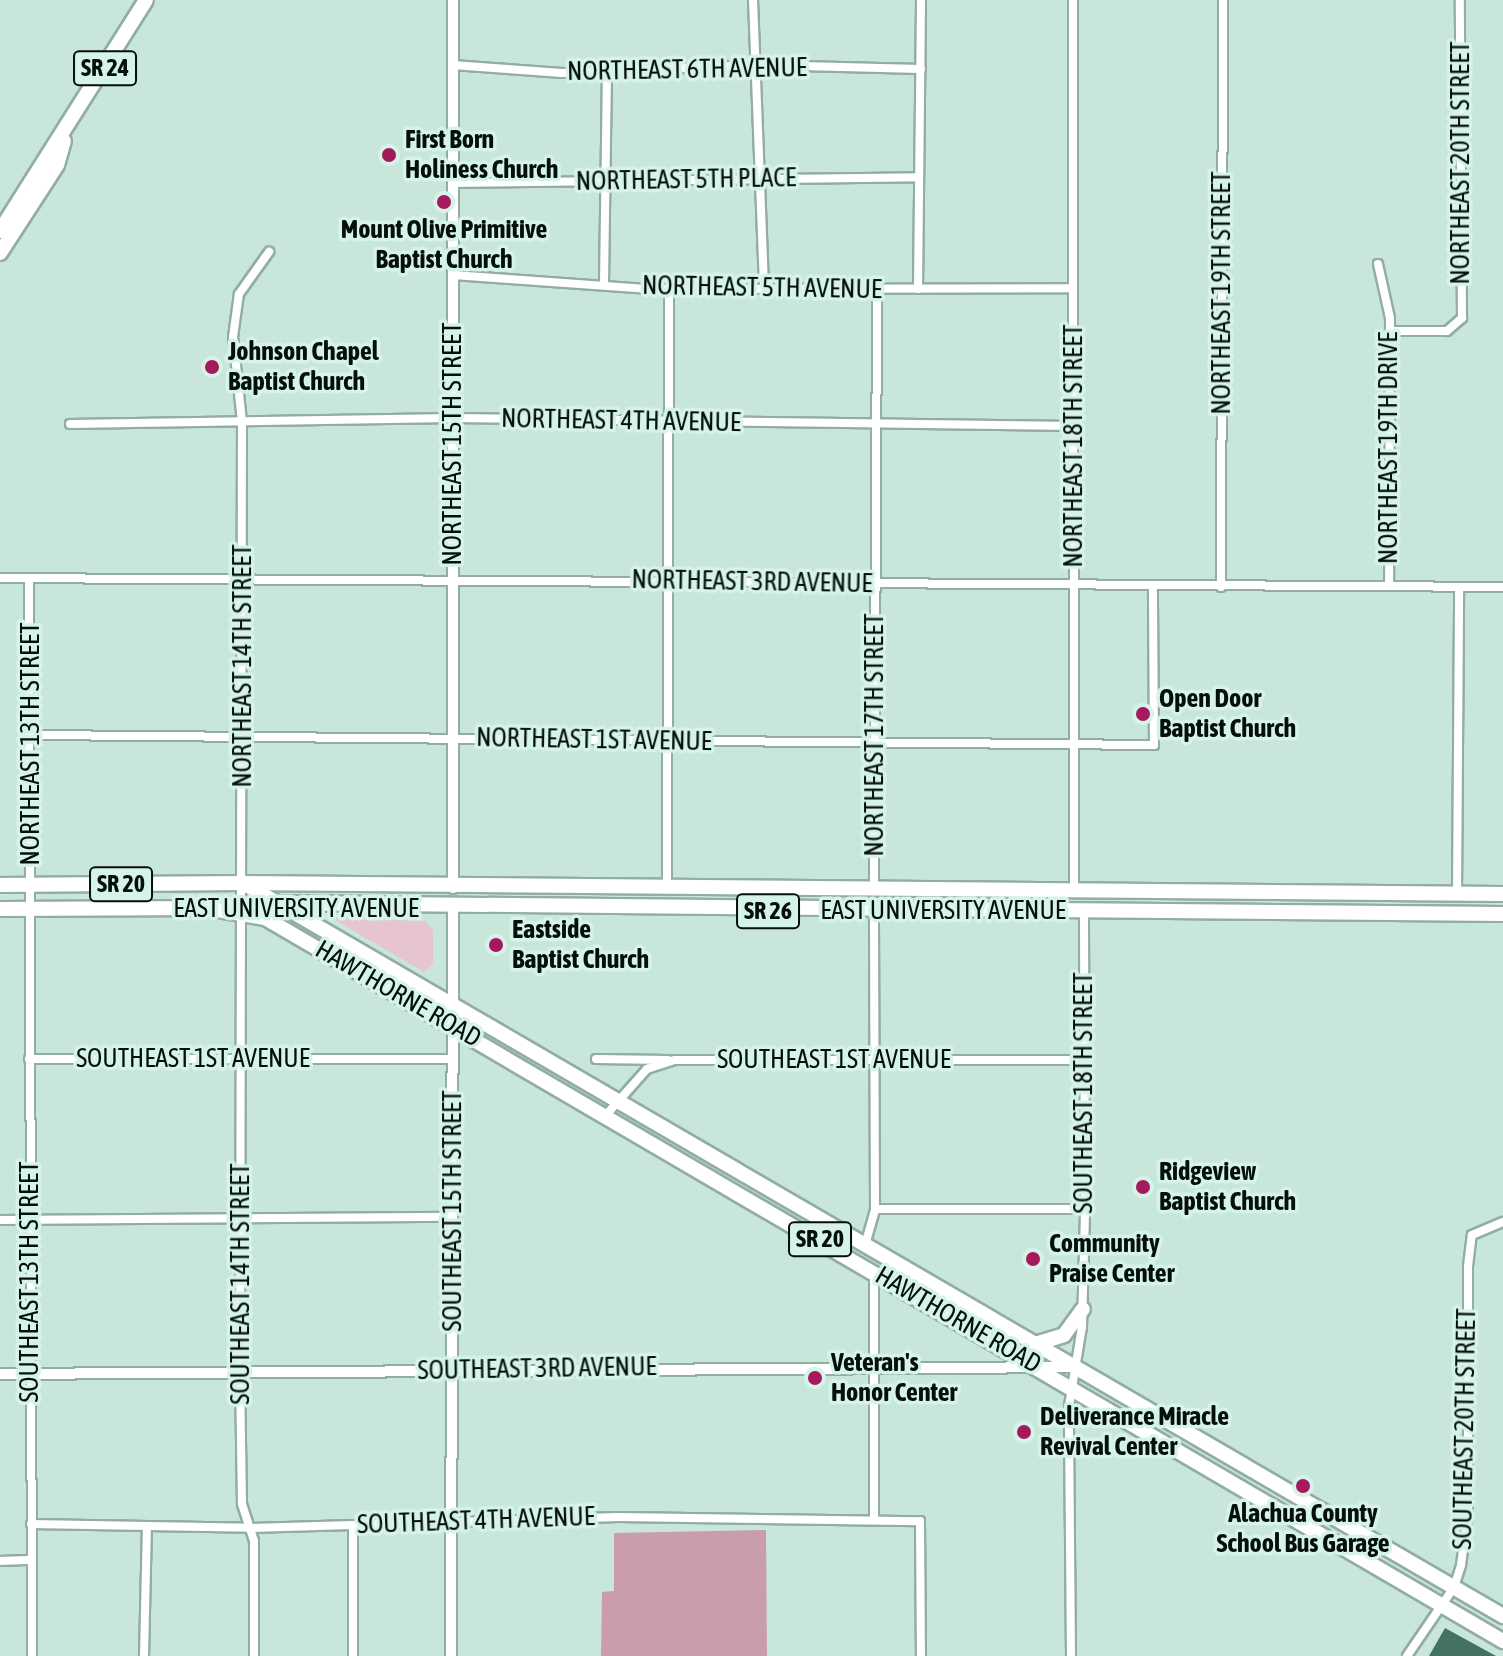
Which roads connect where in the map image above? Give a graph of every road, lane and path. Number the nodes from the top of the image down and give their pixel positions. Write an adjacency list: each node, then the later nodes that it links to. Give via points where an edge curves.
1 (146, 0): 12 (main road, SR 24)
2 (453, 0): 8 (street, NORTHEAST 15TH STREET)
3 (753, 0): 9 (street)
4 (921, 0): 10 (street)
5 (1073, 0): 23 (street, NORTHEAST 18TH STREET)
6 (1223, 0): 44 (street, NORTHEAST 19TH STREET)
7 (1460, 0): 28 (street, NORTHEAST 20TH STREET, via 1458,326)
8 (453, 65): 11 (street, NORTHEAST 6TH AVENUE, via 514,73); 16 (street, NORTHEAST 15TH STREET)
9 (760, 65): 10 (street, NORTHEAST 6TH AVENUE); 11 (street, NORTHEAST 6TH AVENUE); 14 (street)
10 (921, 69): 13 (street)
11 (607, 72): 15 (street)
12 (65, 137): 17 (main road, SR 24, via 43,159); 19 (main road, SR 24, via 57,165)
13 (919, 177): 14 (street, NORTHEAST 5TH PLACE); 26 (street)
14 (762, 180): 15 (street, NORTHEAST 5TH PLACE); 25 (street)
15 (606, 182): 16 (street, NORTHEAST 5TH PLACE); 22 (street)
16 (453, 183): 21 (street, NORTHEAST 15TH STREET)
17 (0, 231)
18 (269, 252): 31 (street, via 239,294 233,337)
19 (0, 253)
20 (1378, 264): 28 (street, NORTHEAST 19TH DRIVE)
21 (453, 275): 22 (street, NORTHEAST 5TH AVENUE); 29 (street, NORTHEAST 15TH STREET)
22 (604, 284): 24 (street, NORTHEAST 5TH AVENUE)
23 (1073, 288): 26 (street, NORTHEAST 5TH AVENUE); 34 (street, NORTHEAST 18TH STREET)
24 (669, 289): 25 (street, NORTHEAST 5TH AVENUE); 30 (street)
25 (764, 289): 27 (street, NORTHEAST 5TH AVENUE)
26 (918, 289): 27 (street, NORTHEAST 5TH AVENUE)
27 (877, 290): 33 (street, NORTHEAST 17TH STREET)
28 (1390, 331): 41 (street, NORTHEAST 19TH DRIVE)
29 (453, 418): 30 (street, NORTHEAST 4TH AVENUE); 31 (street, NORTHEAST 4TH AVENUE); 39 (street, NORTHEAST 15TH STREET)
30 (667, 421): 33 (street, NORTHEAST 4TH AVENUE); 38 (street)
31 (242, 422): 32 (street, NORTHEAST 4TH AVENUE); 37 (street, NORTHEAST 14TH STREET)
32 (70, 424)
33 (876, 425): 34 (street, NORTHEAST 4TH AVENUE); 40 (street, NORTHEAST 17TH STREET)
34 (1075, 426): 42 (street, NORTHEAST 18TH STREET)
35 (0, 578): 36 (street, NORTHEAST 3RD AVENUE)
36 (29, 579): 37 (street, NORTHEAST 3RD AVENUE); 48 (street, NORTHEAST 13TH STREET)
37 (243, 579): 39 (street, NORTHEAST 3RD AVENUE); 47 (street, NORTHEAST 14TH STREET)
38 (666, 581): 39 (street, NORTHEAST 3RD AVENUE); 40 (street, NORTHEAST 3RD AVENUE); 50 (street)
39 (453, 582): 49 (street, NORTHEAST 15TH STREET)
40 (875, 584): 42 (street, NORTHEAST 3RD AVENUE); 51 (street, NORTHEAST 17TH STREET)
41 (1389, 585): 44 (street, NORTHEAST 3RD AVENUE); 45 (street, NORTHEAST 3RD AVENUE)
42 (1075, 587): 43 (street, NORTHEAST 3RD AVENUE); 52 (street, NORTHEAST 18TH STREET)
43 (1153, 587): 44 (street, NORTHEAST 3RD AVENUE); 52 (street, NORTHEAST 1ST AVENUE, via 1154,745)
44 (1221, 587)
45 (1459, 587): 46 (street, NORTHEAST 3RD AVENUE); 61 (street)
46 (1503, 587)
47 (243, 734): 48 (street, NORTHEAST 1ST AVENUE); 49 (street, NORTHEAST 1ST AVENUE); 53 (street, NORTHEAST 14TH STREET)
48 (34, 735): 55 (street, NORTHEAST 13TH STREET)
49 (453, 737): 50 (street, NORTHEAST 1ST AVENUE); 56 (street, NORTHEAST 15TH STREET)
50 (666, 741): 51 (street, NORTHEAST 1ST AVENUE); 57 (street)
51 (875, 744): 52 (street, NORTHEAST 1ST AVENUE); 58 (street, NORTHEAST 17TH STREET)
52 (1075, 745): 59 (street, NORTHEAST 18TH STREET)
53 (243, 883): 55 (main road, EAST UNIVERSITY AVENUE / SR 20); 56 (main road, EAST UNIVERSITY AVENUE / SR 26); 63 (main road, HAWTHORNE ROAD / SR 20); 66 (street, NORTHEAST 14TH STREET)
54 (0, 885): 55 (main road, EAST UNIVERSITY AVENUE / SR 20)
55 (32, 885): 65 (street, NORTHEAST 13TH STREET)
56 (453, 888): 57 (main road, EAST UNIVERSITY AVENUE / SR 26); 67 (main road)
57 (667, 889): 58 (main road, EAST UNIVERSITY AVENUE / SR 26); 68 (main road)
58 (874, 892): 59 (main road, EAST UNIVERSITY AVENUE / SR 26); 69 (main road)
59 (1074, 893): 60 (main road, EAST UNIVERSITY AVENUE / SR 26); 70 (main road)
60 (1284, 894): 61 (main road, EAST UNIVERSITY AVENUE / SR 26); 71 (main road)
61 (1457, 894): 62 (main road, EAST UNIVERSITY AVENUE / SR 26); 72 (main road)
62 (1503, 894)
63 (277, 903): 66 (main road, EAST UNIVERSITY AVENUE / SR 26); 67 (main road, EAST UNIVERSITY AVENUE / SR 26); 74 (main road, HAWTHORNE ROAD / SR 20)
64 (0, 909): 65 (main road, EAST UNIVERSITY AVENUE / SR 20)
65 (31, 909): 66 (main road, EAST UNIVERSITY AVENUE / SR 20); 77 (street, SOUTHEAST 13TH STREET)
66 (242, 910): 75 (main road, HAWTHORNE ROAD / SR 20); 76 (street, SOUTHEAST 14TH STREET)
67 (453, 910): 68 (main road, EAST UNIVERSITY AVENUE / SR 26); 74 (street, SOUTHEAST 15TH STREET)
68 (667, 910): 69 (main road, EAST UNIVERSITY AVENUE / SR 26)
69 (874, 911): 70 (main road, EAST UNIVERSITY AVENUE / SR 26); 82 (street)
70 (1084, 912): 71 (main road, EAST UNIVERSITY AVENUE / SR 26); 81 (street, SOUTHEAST 18TH STREET)
71 (1285, 913): 72 (main road, EAST UNIVERSITY AVENUE / SR 26)
72 (1458, 914): 73 (main road, EAST UNIVERSITY AVENUE / SR 26)
73 (1503, 914)
74 (453, 1005): 75 (street, SOUTHEAST 15TH STREET); 83 (main road, HAWTHORNE ROAD / SR 20)
75 (453, 1025): 78 (street, SOUTHEAST 15TH STREET); 84 (main road, HAWTHORNE ROAD / SR 20)
76 (241, 1058): 77 (street, SOUTHEAST 1ST AVENUE); 78 (street, SOUTHEAST 1ST AVENUE); 87 (street, SOUTHEAST 14TH STREET)
77 (29, 1059): 90 (street, SOUTHEAST 13TH STREET)
78 (453, 1059): 88 (street, SOUTHEAST 15TH STREET)
79 (596, 1059): 80 (street)
80 (675, 1060): 82 (street, SOUTHEAST 1ST AVENUE); 83 (street, SOUTHEAST 1ST AVENUE, via 647,1069)
81 (1084, 1060): 82 (street, SOUTHEAST 1ST AVENUE); 86 (street, SOUTHEAST 18TH STREET)
82 (874, 1061): 85 (street)
83 (615, 1099): 84 (street, SOUTHEAST 1ST AVENUE); 92 (main road, HAWTHORNE ROAD / SR 20)
84 (606, 1115): 93 (main road, HAWTHORNE ROAD / SR 20)
85 (875, 1209): 86 (street); 92 (street)
86 (1085, 1209): 94 (street, SOUTHEAST 18TH STREET)
87 (240, 1216): 88 (street); 90 (street); 101 (street, SOUTHEAST 14TH STREET)
88 (453, 1217): 99 (street, SOUTHEAST 15TH STREET)
89 (0, 1220): 90 (street)
90 (29, 1220): 100 (street, SOUTHEAST 13TH STREET)
91 (1503, 1222): 112 (street, SOUTHEAST 20TH STREET, via 1473,1234 1468,1514)
92 (865, 1245): 95 (main road, HAWTHORNE ROAD / SR 20)
93 (874, 1271): 96 (main road, HAWTHORNE ROAD / SR 20); 97 (street)
94 (1083, 1309): 95 (main road, via 1064,1335); 98 (street, SOUTHEAST 18TH STREET)
95 (1034, 1344): 98 (main road, HAWTHORNE ROAD / SR 20)
96 (1033, 1364): 97 (street, SOUTHEAST 3RD AVENUE); 98 (street, SOUTHEAST 3RD AVENUE); 103 (main road, HAWTHORNE ROAD / SR 20)
97 (874, 1365): 99 (street, SOUTHEAST 3RD AVENUE); 104 (street)
98 (1075, 1367): 103 (street, SOUTHEAST 18TH STREET); 112 (main road, HAWTHORNE ROAD / SR 20)
99 (453, 1370): 101 (street, SOUTHEAST 3RD AVENUE); 105 (street, SOUTHEAST 15TH STREET)
100 (30, 1373): 101 (street, SOUTHEAST 3RD AVENUE); 102 (street, SOUTHEAST 3RD AVENUE); 106 (street, SOUTHEAST 13TH STREET)
101 (240, 1373): 109 (street, SOUTHEAST 14TH STREET, via 242,1504)
102 (0, 1374)
103 (1071, 1385): 113 (main road, HAWTHORNE ROAD / SR 20); 122 (street, SOUTHEAST 18TH STREET)
104 (874, 1520): 105 (street, SOUTHEAST 4TH AVENUE); 121 (street, SOUTHEAST 4TH AVENUE, via 920,1521)
105 (452, 1521): 107 (street, SOUTHEAST 4TH AVENUE); 120 (street, SOUTHEAST 15TH STREET)
106 (31, 1524): 108 (street, SOUTHEAST 4TH AVENUE); 110 (street, SOUTHEAST 13TH STREET)
107 (353, 1525): 109 (street, SOUTHEAST 4TH AVENUE); 119 (street)
108 (147, 1527): 109 (street, SOUTHEAST 4TH AVENUE); 117 (street)
109 (251, 1528): 118 (street, SOUTHEAST 14TH STREET)
110 (31, 1560): 111 (street); 116 (street, SOUTHEAST 13TH STREET)
111 (0, 1561)
112 (1454, 1587): 113 (street, SOUTHEAST 20TH STREET); 114 (main road, HAWTHORNE ROAD / SR 20)
113 (1439, 1605): 115 (main road, HAWTHORNE ROAD / SR 20); 123 (street, SOUTHEAST 20TH STREET)
114 (1503, 1616)
115 (1503, 1641)
116 (32, 1656)
117 (144, 1656)
118 (254, 1656)
119 (353, 1656)
120 (451, 1656)
121 (921, 1656)
122 (1071, 1656)
123 (1407, 1656)

